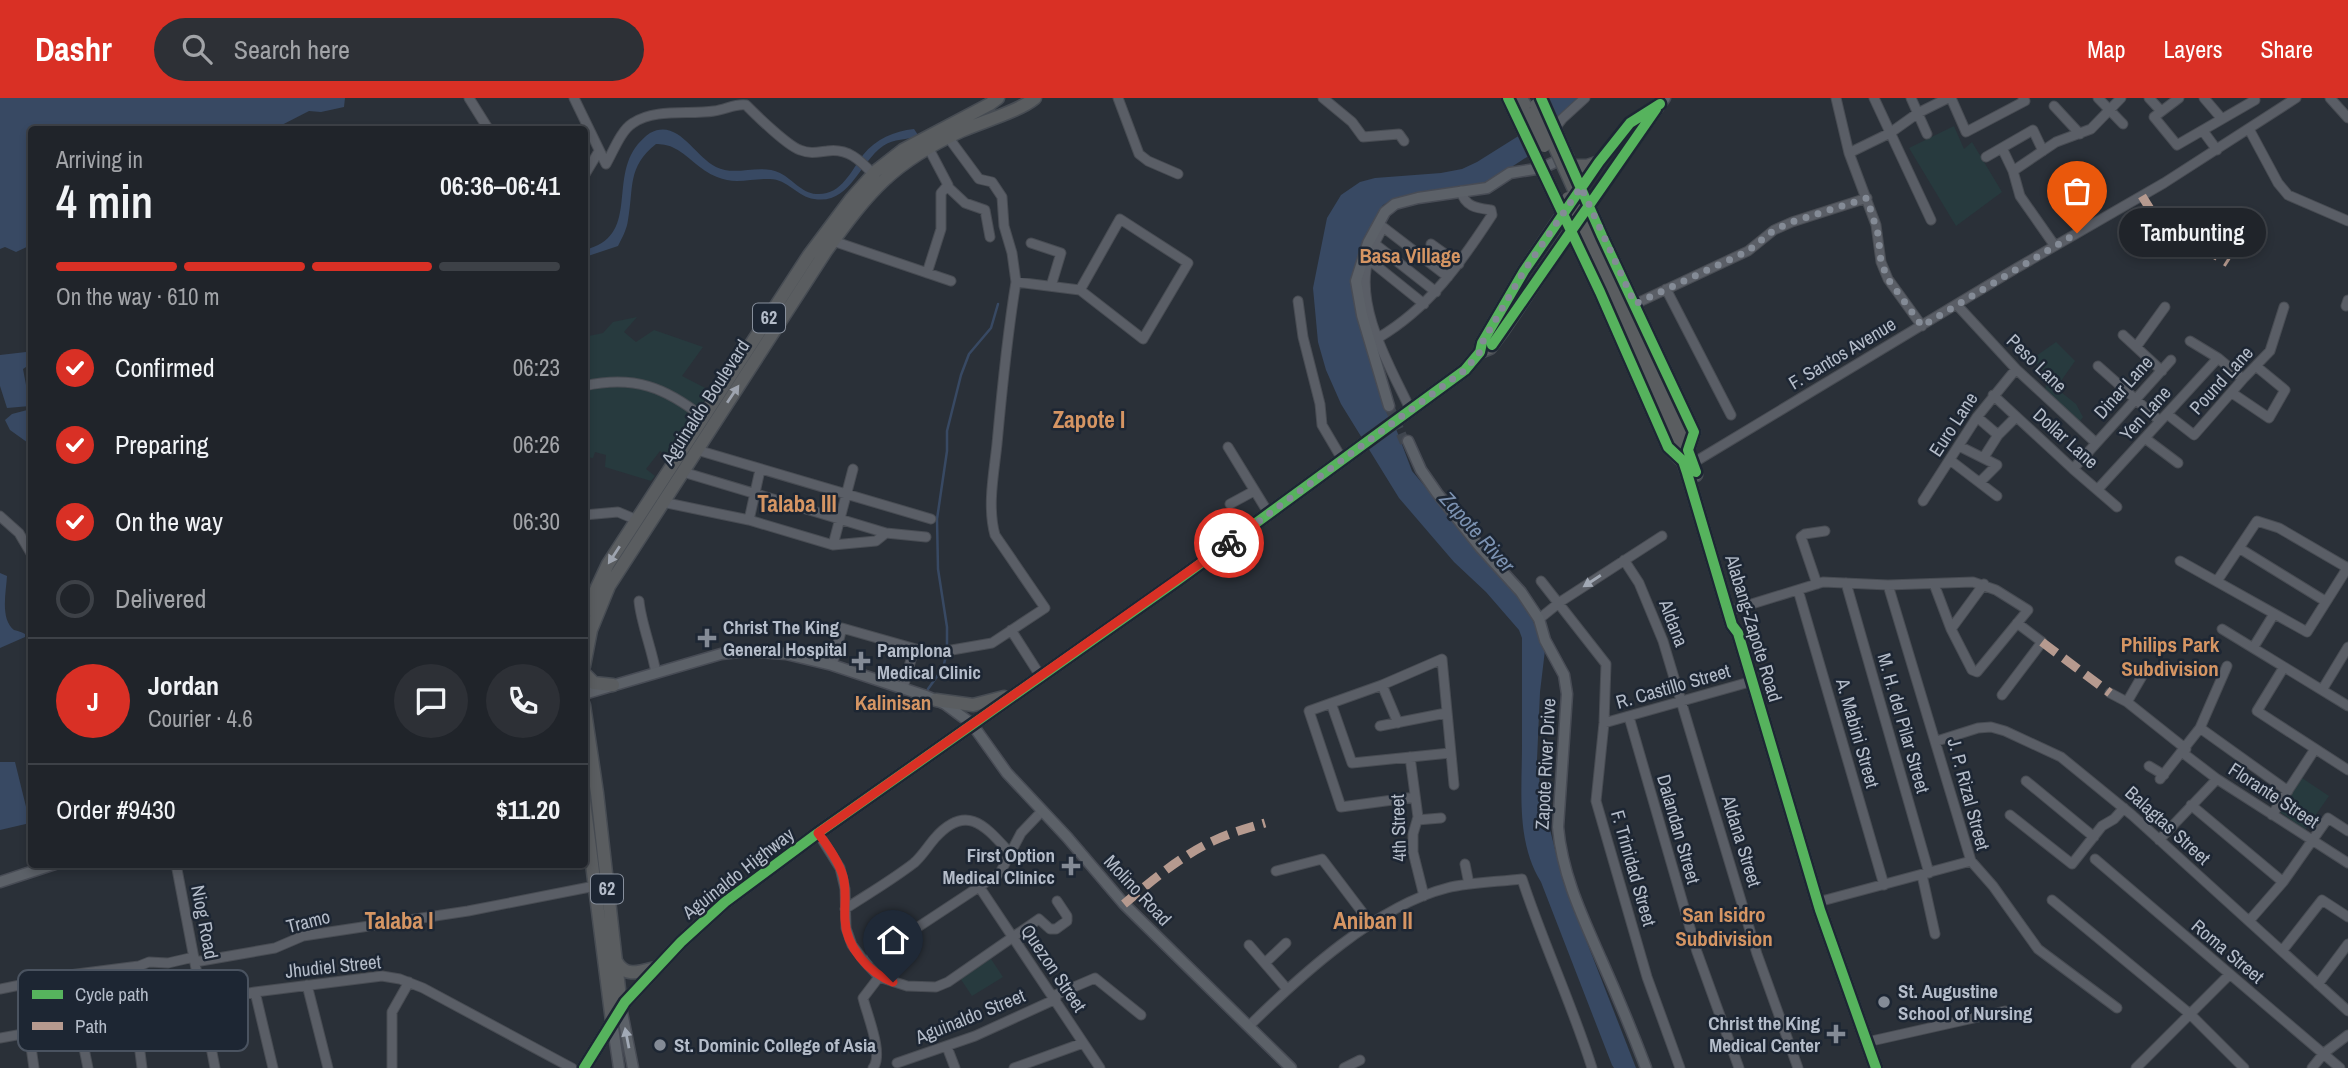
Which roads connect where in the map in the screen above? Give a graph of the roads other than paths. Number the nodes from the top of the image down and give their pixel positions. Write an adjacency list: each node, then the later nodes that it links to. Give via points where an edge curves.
1 (470, 98): 35 (street)
2 (574, 98): 36 (street)
3 (998, 98): 56 (highway, Aguinaldo Boulevard / 62)
4 (1118, 98): 59 (street, via 1139,154)
5 (1323, 98): 45 (street, via 1363,137 1399,134)
6 (1508, 98): 53 (highway, Alabang-Zapote Road)
7 (1521, 98): 120 (highway, bridge)
8 (1532, 98): 120 (highway, bridge)
9 (1541, 98): 37 (highway, Alabang-Zapote Road)
10 (1585, 98): 37 (street)
11 (1836, 98): 51 (street)
12 (1874, 98): 41 (street)
13 (1911, 98): 31 (street)
14 (1949, 98): 15 (street, via 1966,132 2025,101); 31 (street)
15 (2023, 98)
16 (2098, 98): 29 (street)
17 (2121, 98): 29 (street)
18 (2149, 98): 30 (street)
19 (2179, 98): 30 (street)
20 (2204, 98): 33 (street)
21 (2296, 98): 26 (street, F. Santos Avenue)
22 (2330, 98): 32 (street)
23 (1032, 99): 44 (highway, Aguinaldo Boulevard / 62)
24 (2254, 99): 33 (street)
25 (1662, 101): 54 (main road, via 1635,118); 65 (main road)
26 (2284, 101): 39 (street, F. Santos Avenue)
27 (748, 102): 48 (street, via 700,114 648,116 630,124 606,164); 56 (street, via 794,148 810,153 841,151)
28 (2054, 106): 43 (street)
29 (2109, 111): 34 (street); 43 (street)
30 (2161, 111): 40 (street, via 2154,117 2177,145)
31 (1918, 113): 41 (street); 42 (street)
32 (2347, 115)
33 (2222, 119): 40 (street)
34 (2123, 124)
35 (487, 126)
36 (587, 126)
37 (1555, 127): 55 (highway, Alabang-Zapote Road)
38 (588, 128): 48 (street)
39 (2249, 129): 50 (street, F. Santos Avenue); 68 (street, via 2288,195)
40 (2201, 132): 50 (street)
41 (1890, 133): 51 (street); 67 (street)
42 (1927, 134)
43 (2080, 134): 49 (street)
44 (948, 137): 46 (highway, Aguinaldo Boulevard / 62); 85 (street, via 979,179 992,182 1002,197)
45 (1404, 141)
46 (928, 147): 61 (street); 72 (highway, Aguinaldo Boulevard / 62, via 886,177)
47 (2003, 148): 49 (street, via 2033,130); 52 (street); 58 (street)
48 (599, 151): 57 (street)
49 (2043, 151): 58 (street)
50 (2214, 151): 77 (street, F. Santos Avenue)
51 (1849, 153): 64 (street)
52 (1986, 157)
53 (1539, 162): 55 (main road); 60 (highway, Alabang-Zapote Road); 63 (main road, via 1487,188)
54 (1600, 162): 55 (highway); 62 (main road)
55 (1572, 165): 60 (highway, via 1572,179); 62 (highway, Alabang-Zapote Road)
56 (866, 167): 118 (highway, Aguinaldo Boulevard / 62)
57 (588, 169)
58 (2013, 171): 77 (street, via 2020,196)
59 (1178, 174)
60 (1548, 182): 66 (highway, Alabang-Zapote Road)
61 (948, 187): 71 (street, via 965,203 985,210); 82 (street, via 941,193 941,229)
62 (1581, 187): 65 (highway, Alabang-Zapote Road); 66 (highway)
63 (1461, 191): 81 (street, via 1474,208 1493,212); 113 (main road, via 1389,207 1363,253 1357,290)
64 (1867, 198): 87 (street, via 1774,230 1748,251); 96 (street, via 1888,279)
65 (1589, 205): 69 (highway, Aguinaldo Highway); 70 (highway, Alabang-Zapote Road)
66 (1563, 214): 69 (highway, Alabang-Zapote Road); 101 (highway, via 1524,271)
67 (1931, 220)
68 (2348, 220)
69 (1570, 230): 76 (highway, Alabang-Zapote Road); 78 (highway, Aguinaldo Highway)
70 (1602, 236): 76 (highway, via 1588,227); 92 (highway, Alabang-Zapote Road)
71 (990, 237)
72 (833, 242): 82 (street); 127 (highway, Aguinaldo Boulevard / 62, one-way to 72)
73 (1031, 243): 86 (street, via 1061,253)
74 (1375, 244): 80 (street); 83 (street, via 1383,227); 89 (street)
75 (1432, 244): 81 (street)
76 (1578, 244): 79 (highway, Alabang-Zapote Road)
77 (2054, 246): 93 (street, F. Santos Avenue)
78 (1553, 255): 79 (highway, via 1569,248); 101 (highway, Aguinaldo Highway, via 1490,348)
79 (1584, 257): 129 (highway, Alabang-Zapote Road, via 1668,447)
80 (1368, 259): 91 (street); 98 (street, via 1366,290)
81 (1458, 264): 83 (street)
82 (927, 273): 84 (street)
83 (1448, 277): 89 (street)
84 (951, 281)
85 (1016, 282): 86 (street); 182 (street, via 992,523 995,535 1045,607)
86 (1051, 286): 88 (street)
87 (1666, 289): 92 (street); 115 (street)
88 (1080, 290): 88 (street, via 1143,339 1188,263 1120,219)
89 (1436, 292): 91 (street)
90 (1298, 301): 130 (street, via 1322,425)
91 (1424, 304): 98 (street)
92 (1635, 304): 129 (highway, Alabang-Zapote Road, via 1694,432)
93 (1956, 305): 96 (street, F. Santos Avenue); 106 (street, Peso Lane)
94 (2165, 307): 100 (street)
95 (2284, 307): 105 (street, Pound Lane, via 2270,351)
96 (1922, 326): 129 (street, F. Santos Avenue)
97 (2123, 335): 100 (street)
98 (1378, 338): 114 (street)
99 (2190, 341): 102 (street)
100 (2136, 347): 107 (street)
101 (1480, 352): 114 (highway, Aguinaldo Highway, via 1465,370)
102 (2218, 358): 108 (street); 119 (street, Yen Lane)
103 (2171, 360): 107 (street, Dinar Lane)
104 (2098, 366): 112 (street)
105 (2256, 367): 108 (street, Pound Lane); 110 (street, via 2285,390 2268,418)
106 (2016, 369): 111 (street, Euro Lane); 124 (street, Peso Lane)
107 (2162, 371): 112 (street, Dinar Lane)
108 (2243, 379): 110 (street, Pound Lane)
109 (588, 385): 118 (street, via 608,381 652,387)
110 (2231, 393): 119 (street, Pound Lane, via 2194,435)
111 (1993, 394): 116 (street, Euro Lane); 117 (street, Dollar Lane)
112 (2134, 400): 119 (street); 124 (street, Dinar Lane)
113 (1390, 403)
114 (1411, 411): 130 (highway, Aguinaldo Highway)
115 (1731, 415)
116 (1977, 417): 121 (street); 125 (street, Euro Lane)
117 (2016, 417): 121 (street); 134 (street, Dollar Lane)
118 (704, 418): 152 (highway, Aguinaldo Boulevard / 62)
119 (2163, 418): 122 (street, Yen Lane)
120 (1675, 426): 129 (highway, Alabang-Zapote Road)
121 (1998, 435): 128 (street)
122 (2146, 439): 132 (street); 138 (street, Yen Lane)
123 (1407, 443): 178 (main road, Zapote River Drive, via 1451,513 1501,568)
124 (2096, 443): 134 (street, Dinar Lane)
125 (1959, 446): 128 (street); 131 (street, Euro Lane)
126 (1228, 447): 139 (street)
127 (697, 450): 135 (street); 136 (highway, Aguinaldo Boulevard / 62)
128 (1984, 457): 137 (street, via 1997,465)
129 (1688, 458): 176 (highway, Alabang-Zapote Road)
130 (1342, 459): 147 (highway, Aguinaldo Highway)
131 (1950, 460): 137 (street); 143 (street, Euro Lane)
132 (2178, 463)
133 (853, 469): 140 (street)
134 (2073, 469): 138 (street, Dollar Lane)
135 (760, 470): 140 (street); 141 (street)
136 (682, 472): 141 (street); 144 (highway, Aguinaldo Boulevard / 62)
137 (1980, 482): 142 (street)
138 (2098, 489): 146 (street, Dollar Lane)
139 (1254, 491): 145 (street); 147 (street)
140 (846, 494): 150 (street); 151 (street)
141 (755, 495): 150 (street); 153 (street)
142 (1997, 496)
143 (1923, 501)
144 (663, 502): 153 (street); 183 (highway, Aguinaldo Boulevard / 62, via 601,602)
145 (1230, 504)
146 (2117, 507)
147 (1269, 514): 193 (highway, Aguinaldo Highway)
148 (588, 515): 152 (street, via 618,512)
149 (0, 516): 159 (street)
150 (839, 519): 155 (street); 158 (street)
151 (931, 519)
152 (637, 520): 175 (highway, Aguinaldo Boulevard / 62, one-way to 175, via 608,564)
153 (749, 520): 158 (street)
154 (1825, 531): 167 (street, via 1801,538)
155 (886, 533): 156 (street); 158 (street, via 876,541)
156 (926, 537)
157 (1662, 537): 161 (street)
158 (833, 545)
159 (28, 548)
160 (2239, 548): 163 (street, via 2253,525 2262,521); 165 (street); 173 (street)
161 (1624, 560): 174 (street, one-way to 174); 204 (street, Aldana, via 1653,614)
162 (2180, 561): 165 (street)
163 (2347, 567): 173 (street)
164 (1541, 581): 174 (street, F. Trinidad Street)
165 (2217, 582): 177 (street)
166 (1846, 583): 167 (street); 170 (street); 249 (street, M. H. del Pilar Street)
167 (1817, 584): 171 (street)
168 (1934, 584): 169 (street); 170 (street); 180 (street)
169 (1984, 584): 179 (street, via 2028,610); 180 (street)
170 (1888, 585): 216 (street, J. P. Rizal Street)
171 (1798, 590): 176 (street); 253 (street, A. Mabini Street)
172 (639, 601): 191 (street)
173 (2325, 601): 177 (street, via 2306,632)
174 (1560, 602): 178 (street); 211 (street, F. Trinidad Street, via 1606,664)
175 (588, 606)
176 (1732, 609): 194 (highway, Alabang-Zapote Road, via 1732,625)
177 (2274, 614): 185 (street)
178 (1539, 620): 319 (main road, Zapote River Drive, via 1564,675 1567,694 1560,847 1587,932)
179 (2017, 623): 180 (street, via 1974,673); 202 (street, via 2042,642)
180 (1951, 629)
181 (2222, 629): 185 (street)
182 (1011, 630): 186 (street, via 988,644); 193 (street)
183 (588, 645)
184 (2348, 647): 198 (street)
185 (2253, 648): 189 (street)
186 (946, 651)
187 (832, 665): 191 (main road, via 786,654 748,652 721,654); 197 (main road); 197 (street, via 842,628 915,649)
188 (2227, 666): 214 (street)
189 (2284, 667): 198 (street); 217 (street, via 2257,711)
190 (2145, 671): 205 (street)
191 (656, 673): 195 (main road)
192 (588, 677): 195 (highway, via 594,683)
193 (1041, 677): 199 (highway, Aguinaldo Highway)
194 (1752, 681): 204 (street, R. Castillo Street); 259 (highway, Alabang-Zapote Road)
195 (613, 685): 200 (main road)
196 (1382, 685): 206 (street); 208 (street, via 1443,659); 210 (street)
197 (903, 688): 203 (main road)
198 (2322, 690): 207 (street)
199 (1018, 692): 203 (highway, via 974,705); 212 (highway, Aguinaldo Highway)
200 (588, 693)
201 (2110, 693): 205 (street, Florante Street)
202 (2002, 695)
203 (936, 700): 212 (main road)
204 (1682, 702): 209 (street, R. Castillo Street); 322 (street, Aldana Street, via 1757,954)
205 (2127, 702): 218 (street, Florante Street)
206 (1331, 703): 220 (street, via 1352,764); 227 (street, via 1309,711 1341,807)
207 (2348, 706)
208 (1447, 713): 210 (street); 219 (street)
209 (1629, 717): 211 (street, R. Castillo Street); 321 (street, Dalandan Street, via 1697,952)
210 (1398, 723): 213 (street)
211 (1604, 723): 320 (street, F. Trinidad Street, via 1596,801 1647,977)
212 (972, 724): 230 (main road, Molino Road, via 1001,766); 237 (highway, Aguinaldo Highway)
213 (1380, 726)
214 (2200, 728): 218 (street); 226 (street)
215 (588, 732): 270 (highway, 62)
216 (1937, 741): 229 (street, Balagtas Street, via 1978,728 2005,731 2061,757); 243 (street, J. P. Rizal Street)
217 (2315, 749): 222 (street); 226 (street)
218 (2184, 751): 221 (street, via 2162,777); 223 (street, Florante Street)
219 (1450, 753): 220 (street); 225 (street)
220 (1410, 757): 227 (street, 4th Street)
221 (2149, 766)
222 (2348, 771)
223 (2217, 779): 228 (street); 232 (street, Florante Street)
224 (2026, 780): 238 (street)
225 (1454, 785)
226 (2288, 791): 232 (street)
227 (1415, 797): 234 (street, 4th Street)
228 (2191, 805): 239 (street); 251 (street)
229 (2124, 808): 238 (street); 239 (street, Balagtas Street)
230 (1042, 811): 241 (street); 295 (main road, Molino Road, via 1124,904)
231 (2010, 815): 238 (street, via 2073,864)
232 (2272, 815): 240 (street, Florante Street)
233 (1441, 818): 234 (street)
234 (1417, 820): 256 (street, 4th Street, via 1413,845)
235 (2348, 831): 240 (street, via 2328,818)
236 (588, 832): 254 (highway, 62)
237 (818, 833): 260 (street, via 840,868); 274 (highway, Aguinaldo Highway, via 717,909)
238 (2094, 837)
239 (2159, 840): 262 (street, Balagtas Street)
240 (2312, 841): 244 (street, Florante Street); 251 (street)
241 (1010, 853): 255 (street, via 1000,873); 260 (street, via 981,823 962,821 940,832 916,862)
242 (2095, 859): 277 (street, Roma Street)
243 (1971, 861): 249 (street, J. P. Rizal Street); 289 (street, via 2038,949)
244 (2348, 863)
245 (1465, 864): 252 (street)
246 (43, 868): 250 (main road)
247 (177, 868): 271 (street, Niog Road)
248 (1276, 871): 263 (street, via 1322,859)
249 (1926, 874): 253 (street, J. P. Rizal Street); 264 (street, M. H. del Pilar Street)
250 (0, 882)
251 (2283, 883): 262 (street)
252 (1469, 884): 256 (street); 318 (street, via 1522,880)
253 (1884, 885): 259 (street, J. P. Rizal Street)
254 (595, 886): 271 (street, Tramo, via 303,936 275,948); 294 (highway, 62)
255 (980, 888): 265 (street, Quezon Street); 272 (street)
256 (1424, 896): 263 (street)
257 (1057, 901): 265 (street, via 1067,921 1050,929 1039,919)
258 (2052, 901): 292 (street)
259 (1818, 902): 299 (highway, Alabang-Zapote Road)
260 (845, 909): 272 (street, via 849,937)
261 (2348, 916): 269 (street, via 2322,900)
262 (2249, 921): 269 (street, Balagtas Street)
263 (1372, 925): 284 (street)
264 (1935, 934)
265 (1012, 938): 278 (street, via 936,988 907,986); 287 (street, Quezon Street)
266 (1286, 943): 273 (street)
267 (1249, 944): 273 (street)
268 (2347, 949): 280 (street)
269 (2282, 951): 280 (street, Balagtas Street)
270 (614, 957): 274 (highway, via 625,972); 288 (highway, 62)
271 (194, 960): 275 (street, Tramo); 276 (street, Niog Road)
272 (865, 962): 278 (street)
273 (1265, 963): 284 (street)
274 (656, 968): 288 (highway, Aguinaldo Highway)
275 (108, 970)
276 (196, 970)
277 (2229, 975): 292 (street); 302 (street, Roma Street)
278 (879, 977): 312 (street, via 863,998 877,1049)
279 (409, 982): 282 (street, Jhudiel Street, via 373,976); 307 (street, via 392,1012); 308 (street, Jhudiel Street)
280 (2318, 984): 291 (street, Balagtas Street)
281 (18, 985): 283 (street, Tramo)
282 (307, 985): 285 (street, Jhudiel Street); 306 (street)
283 (0, 989)
284 (1287, 989): 295 (street)
285 (255, 992): 286 (street, Jhudiel Street); 305 (street)
286 (248, 993)
287 (1054, 998): 293 (street, Aguinaldo Street, via 1095,978); 300 (street, Quezon Street); 301 (street, Aguinaldo Street)
288 (621, 1007): 294 (highway, Aguinaldo Highway); 311 (main road, one-way to 288)
289 (2117, 1008)
290 (2005, 1011): 299 (street)
291 (2348, 1011)
292 (2190, 1014): 324 (street); 325 (street)
293 (1140, 1016)
294 (612, 1021): 309 (highway, Aguinaldo Highway); 310 (main road)
295 (1249, 1027): 316 (main road, Molino Road)
296 (18, 1035): 298 (street, Jhudiel Street)
297 (2348, 1035): 302 (street)
298 (0, 1038)
299 (1867, 1042): 323 (highway, Alabang-Zapote Road)
300 (1083, 1043): 314 (street); 315 (street, Quezon Street)
301 (947, 1047): 304 (street, Aguinaldo Street); 313 (street)
302 (2324, 1053): 326 (street); 327 (street, Roma Street)
303 (1360, 1060): 317 (street)
304 (897, 1063)
305 (273, 1068)
306 (328, 1068)
307 (392, 1068)
308 (572, 1068)
309 (584, 1068)
310 (619, 1068)
311 (633, 1068)
312 (873, 1068)
313 (955, 1068)
314 (1014, 1068)
315 (1100, 1068)
316 (1291, 1068)
317 (1344, 1068)
318 (1592, 1068)
319 (1646, 1068)
320 (1680, 1068)
321 (1739, 1068)
322 (1798, 1068)
323 (1876, 1068)
324 (2136, 1068)
325 (2244, 1068)
326 (2312, 1068)
327 (2340, 1068)

